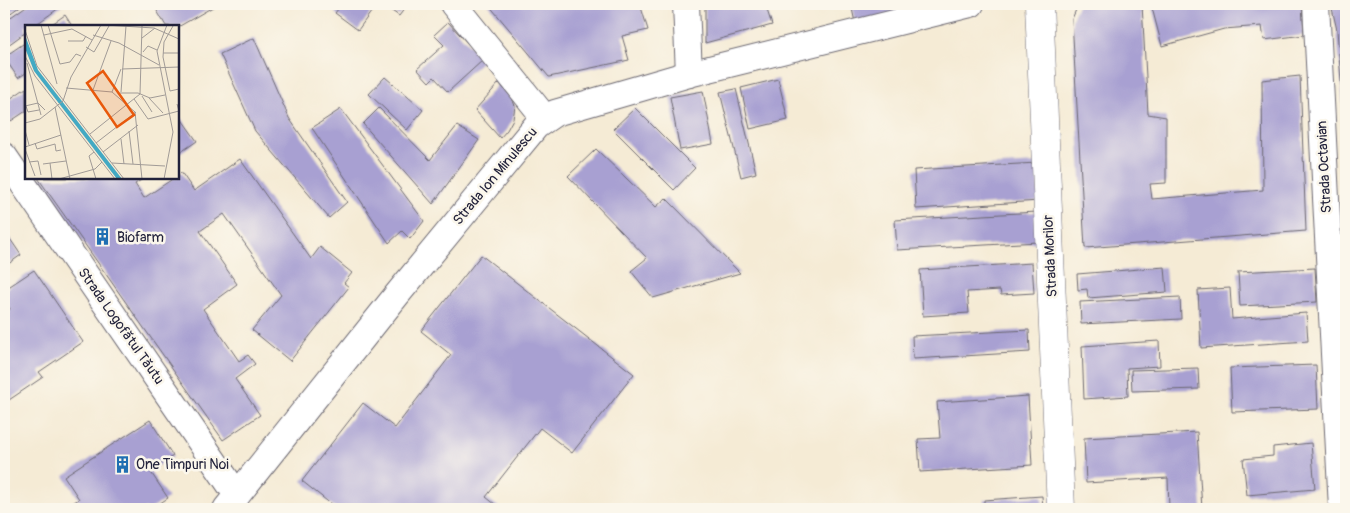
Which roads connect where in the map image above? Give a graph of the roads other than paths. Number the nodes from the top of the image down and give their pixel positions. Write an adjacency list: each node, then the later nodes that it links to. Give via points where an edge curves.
1 (453, 4): 7 (street)
2 (686, 4): 6 (street)
3 (971, 4): 6 (street, Strada Ion Minulescu)
4 (1039, 4): 10 (street, Strada Morilor)
5 (1316, 4): 11 (street, Strada Octavian)
6 (688, 74): 7 (street, Strada Ion Minulescu, via 555,112)
7 (545, 118): 9 (street, Strada Ion Minulescu)
8 (4, 156): 9 (street, Strada Logofătul Tăutu)
9 (232, 502)
10 (1061, 509)
11 (1342, 509)

